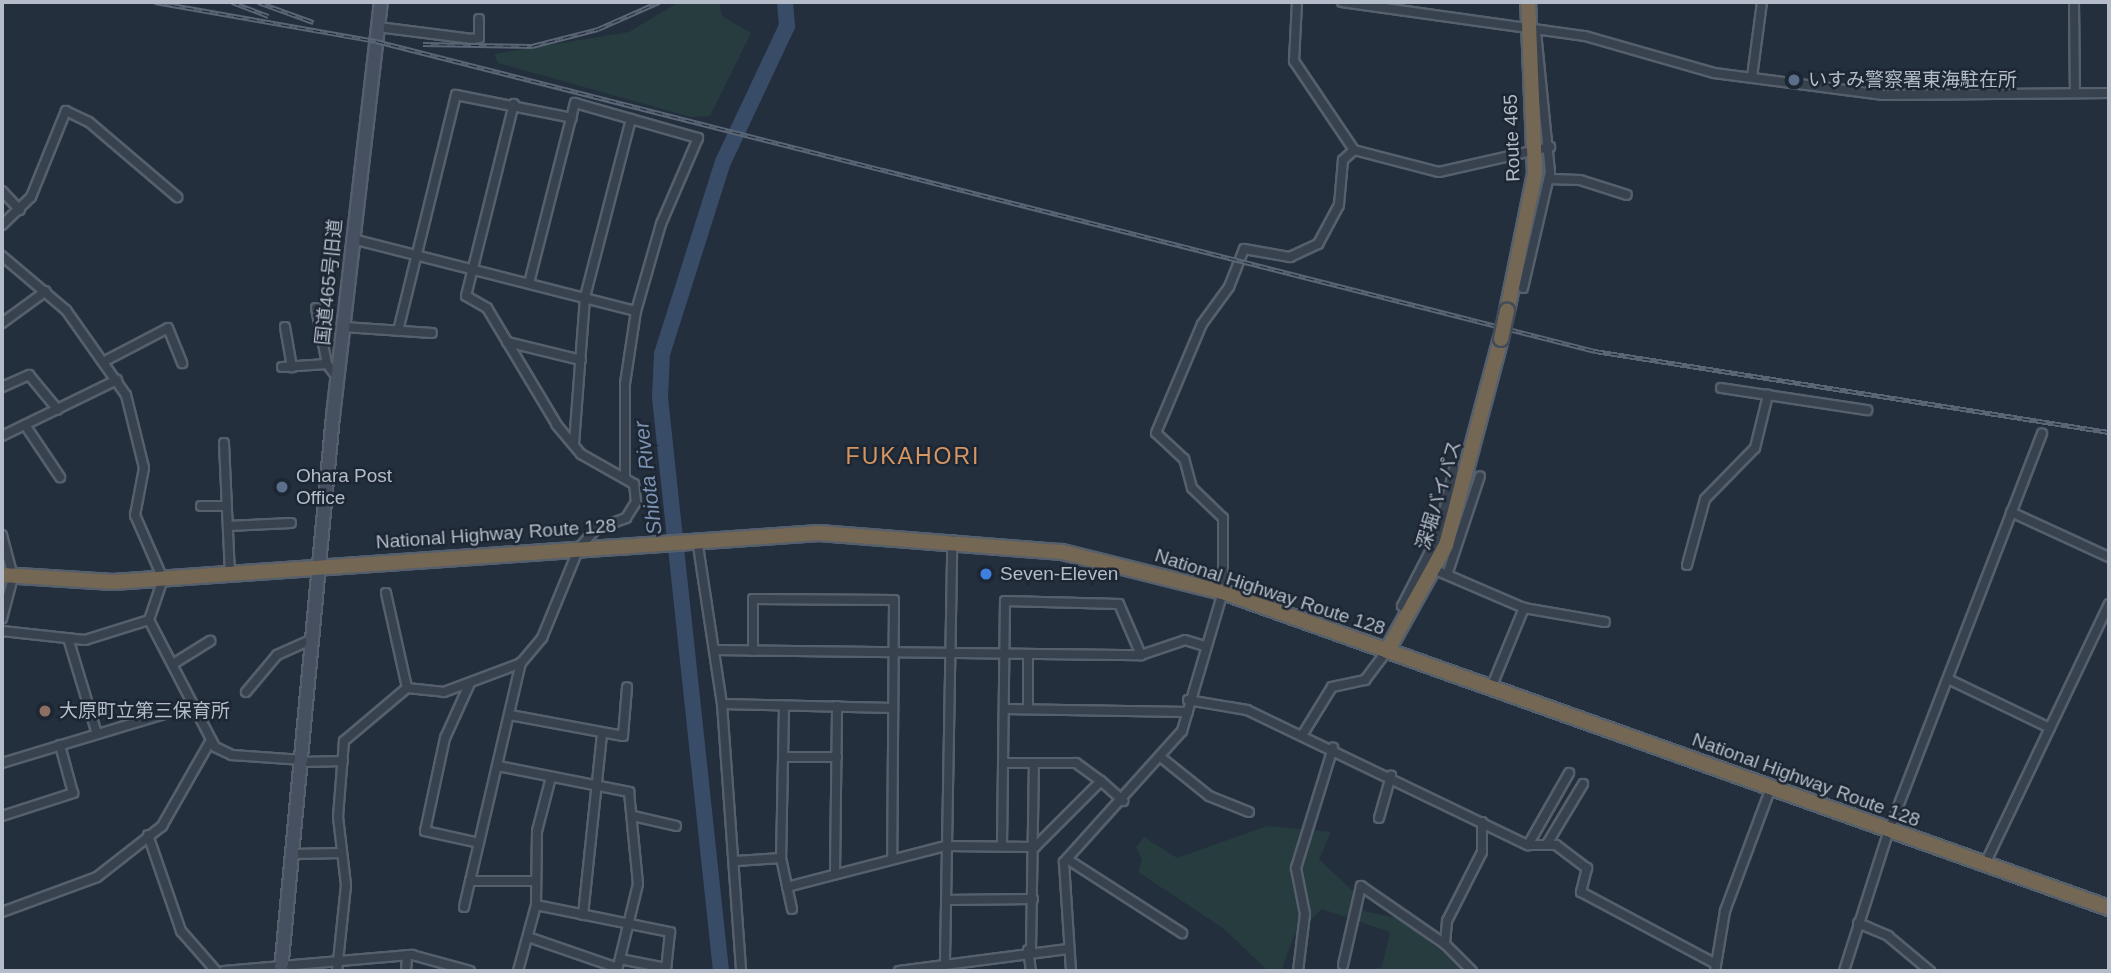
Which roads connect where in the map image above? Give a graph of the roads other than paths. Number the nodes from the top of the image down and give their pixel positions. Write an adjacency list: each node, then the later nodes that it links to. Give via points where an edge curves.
1 (381, 2): 8 (street, 国道465号旧道)
2 (1297, 2): 17 (street, via 1294,61)
3 (1342, 2): 9 (street)
4 (1528, 2): 9 (highway, Route 465)
5 (1762, 2): 10 (street)
6 (2074, 2): 11 (street)
7 (479, 19): 8 (street, via 479,38 472,39)
8 (378, 27): 24 (street, 国道465号旧道)
9 (1532, 32): 10 (street, via 1585,36 1714,73); 16 (highway, Route 465)
10 (1752, 77): 11 (street, via 1884,95)
11 (2075, 92): 12 (street)
12 (2109, 93)
13 (514, 104): 14 (street); 25 (street, via 456,95); 27 (street)
14 (572, 118): 15 (street, via 575,103); 28 (street)
15 (631, 119): 31 (street); 33 (street, via 698,138 699,144 661,224)
16 (1542, 147): 17 (street, via 1439,172); 18 (street); 39 (highway, Route 465, bridge)
17 (1354, 150): 80 (street, via 1343,160 1339,205 1318,244 1290,257 1244,248 1229,287 1202,324 1156,433 1184,459 1192,488 1223,518)
18 (1549, 179): 20 (street, via 1580,180); 29 (street)
19 (2, 191): 22 (street)
20 (1627, 195)
21 (177, 197): 22 (street, via 89,122 66,111)
22 (20, 209): 23 (street)
23 (2, 225)
24 (353, 239): 25 (street); 36 (street, 国道465号旧道)
25 (416, 255): 27 (street); 37 (street)
26 (2, 256): 30 (street)
27 (473, 269): 28 (street); 40 (street, via 466,296 487,308)
28 (529, 283): 31 (street)
29 (1523, 288)
30 (46, 291): 34 (street); 42 (street)
31 (584, 297): 33 (street); 41 (street)
32 (316, 308): 44 (street)
33 (636, 310): 62 (street, via 625,384)
34 (2, 323)
35 (285, 327): 46 (street, via 291,338)
36 (344, 327): 37 (street); 47 (street, 国道465号旧道)
37 (398, 331): 38 (street)
38 (432, 333)
39 (1501, 339): 75 (highway, 深堀バイパス)
40 (507, 342): 41 (street); 58 (street)
41 (581, 360): 58 (street)
42 (103, 362): 43 (street, via 168,327); 48 (street)
43 (182, 363)
44 (327, 364): 46 (street); 47 (street)
45 (282, 367): 46 (street)
46 (292, 367)
47 (338, 378): 74 (street, 国道465号旧道)
48 (117, 380): 52 (street); 78 (street, via 144,468 135,515)
49 (2, 387): 52 (street, via 29,375)
50 (1721, 388): 51 (street)
51 (1768, 395): 53 (street); 73 (street, via 1755,448 1704,499)
52 (58, 410): 54 (street)
53 (1867, 410)
54 (25, 425): 56 (street); 61 (street)
55 (2042, 434): 65 (street)
56 (2, 436)
57 (224, 443): 64 (street)
58 (574, 444): 62 (street, via 599,468)
59 (1454, 469): 75 (street)
60 (1480, 476): 75 (street)
61 (60, 477)
62 (625, 478): 71 (street, via 636,494 632,510 596,529)
63 (201, 506): 64 (street)
64 (227, 506): 67 (street)
65 (2011, 512): 72 (street); 101 (street)
66 (291, 523): 67 (street)
67 (228, 526): 76 (street)
68 (2, 535): 77 (street)
69 (952, 539): 70 (highway, National Highway Route 128, via 819,533); 80 (highway, National Highway Route 128, via 1062,552); 97 (street)
70 (696, 540): 71 (highway, National Highway Route 128); 91 (street)
71 (579, 548): 74 (highway, National Highway Route 128); 99 (street, via 542,638)
72 (2109, 556)
73 (1687, 565)
74 (320, 567): 76 (highway, National Highway Route 128); 88 (street, 国道465号旧道)
75 (1436, 570): 82 (street); 93 (highway, 深堀バイパス)
76 (230, 575): 78 (highway, National Highway Route 128)
77 (7, 576): 78 (highway, National Highway Route 128); 83 (street)
78 (163, 579): 84 (street)
79 (386, 593): 104 (street)
80 (1223, 593): 90 (street); 93 (highway, National Highway Route 128)
81 (2109, 604): 117 (street)
82 (1524, 608): 85 (street); 105 (street)
83 (2, 619)
84 (149, 620): 87 (street); 100 (street)
85 (1605, 622)
86 (2, 631): 87 (street)
87 (68, 638): 119 (street)
88 (312, 640): 106 (street, via 277,655); 127 (street, 国道465号旧道)
89 (210, 641): 100 (street)
90 (1205, 646): 98 (street, via 1185,640); 107 (street)
91 (714, 650): 92 (street); 108 (street)
92 (753, 651): 94 (street); 94 (street, via 753,599 894,600)
93 (1387, 651): 105 (highway, National Highway Route 128); 120 (street, via 1365,680 1332,687)
94 (892, 653): 97 (street); 112 (street)
95 (1004, 654): 96 (street); 97 (street); 98 (street, via 1005,601 1119,604); 113 (street)
96 (1028, 654): 98 (street); 114 (street)
97 (949, 655): 152 (street)
98 (1141, 655)
99 (521, 663): 102 (street); 116 (street)
100 (173, 664): 109 (street)
101 (1948, 679): 117 (street); 147 (street)
102 (470, 683): 104 (street, via 444,692); 149 (street, via 445,738 425,831)
103 (627, 687): 118 (street, via 623,736)
104 (407, 688): 128 (street, via 344,741)
105 (1491, 688): 139 (highway, National Highway Route 128)
106 (246, 692)
107 (1188, 700): 115 (street); 120 (street, via 1227,702)
108 (722, 704): 110 (street); 160 (street)
109 (194, 705): 119 (street); 121 (street)
110 (783, 706): 111 (street); 124 (street)
111 (837, 706): 112 (street); 125 (street)
112 (893, 708): 158 (street)
113 (1004, 709): 114 (street); 130 (street)
114 (1028, 709): 115 (street)
115 (1188, 712): 126 (street)
116 (510, 715): 118 (street); 132 (street)
117 (2050, 728): 161 (street)
118 (602, 733): 137 (street)
119 (97, 734): 122 (street)
120 (1303, 734): 123 (street)
121 (211, 740): 127 (street, via 232,755); 148 (street, via 170,816)
122 (60, 745): 129 (street); 142 (street, via 73,793)
123 (1333, 748): 135 (street); 198 (street, via 1296,868 1305,914)
124 (783, 757): 125 (street); 157 (street)
125 (837, 757): 162 (street)
126 (1163, 759): 140 (street); 141 (street, via 1220,802)
127 (302, 761): 128 (street); 156 (street, 国道465号旧道)
128 (343, 761): 155 (street)
129 (2, 763)
130 (1003, 763): 131 (street); 153 (street)
131 (1034, 763): 136 (street, via 1076,763); 154 (street)
132 (498, 766): 134 (street); 149 (street)
133 (1569, 773): 151 (street)
134 (551, 776): 137 (street); 164 (street, via 537,831)
135 (1391, 776): 144 (street); 145 (street)
136 (1101, 781): 140 (street); 154 (street)
137 (592, 784): 143 (street, via 629,792); 173 (street)
138 (1583, 784): 150 (street)
139 (1771, 787): 147 (highway, National Highway Route 128); 186 (street, via 1725,911)
140 (1123, 800): 159 (street)
141 (1249, 811)
142 (2, 816)
143 (633, 816): 146 (street); 175 (street, via 640,855)
144 (1379, 818)
145 (1482, 822): 151 (street); 178 (street, via 1482,852 1447,921)
146 (676, 825)
147 (1889, 830): 161 (highway, National Highway Route 128); 174 (street)
148 (148, 835): 172 (street, via 97,877); 188 (street, via 181,931)
149 (479, 843): 163 (street)
150 (1547, 844): 151 (street); 186 (street, via 1584,863 1588,873 1581,892)
151 (1528, 845)
152 (946, 846): 153 (street); 158 (street); 166 (street)
153 (1002, 846): 154 (street)
154 (1035, 846): 167 (street)
155 (342, 853): 156 (street); 182 (street)
156 (293, 854): 187 (street, 国道465号旧道)
157 (781, 858): 160 (street); 165 (street)
158 (892, 858): 162 (street)
159 (1067, 859): 176 (street); 180 (street, via 1062,883)
160 (736, 861): 194 (street)
161 (1985, 864): 170 (highway, National Highway Route 128)
162 (835, 874): 165 (street)
163 (470, 881): 164 (street); 169 (street)
164 (535, 881): 168 (street)
165 (787, 887): 171 (street)
166 (946, 900): 167 (street); 183 (street)
167 (1033, 900): 179 (street)
168 (536, 905): 173 (street); 177 (street)
169 (464, 907)
170 (2109, 908)
171 (792, 909)
172 (2, 912)
173 (583, 915): 175 (street)
174 (1858, 923): 200 (street); 201 (street, via 1888,936)
175 (628, 924): 185 (street); 185 (street, via 670,932 673,939 666,968)
176 (1182, 933)
177 (528, 937): 185 (street); 193 (street)
178 (1445, 944): 184 (street, via 1358,887); 199 (street)
179 (1030, 950): 180 (street); 183 (street); 196 (street)
180 (1068, 950): 197 (street)
181 (407, 955): 182 (street); 191 (street); 192 (street)
182 (339, 960): 187 (street); 190 (street)
183 (945, 961): 195 (street)
184 (1343, 965)
185 (618, 966)
186 (1716, 968)
187 (281, 969): 189 (street)
188 (216, 971)
189 (224, 971)
190 (337, 971)
191 (406, 971)
192 (470, 971)
193 (518, 971)
194 (741, 971)
195 (899, 971)
196 (1031, 971)
197 (1071, 971)
198 (1298, 971)
199 (1472, 971)
200 (1843, 971)
201 (1930, 971)

